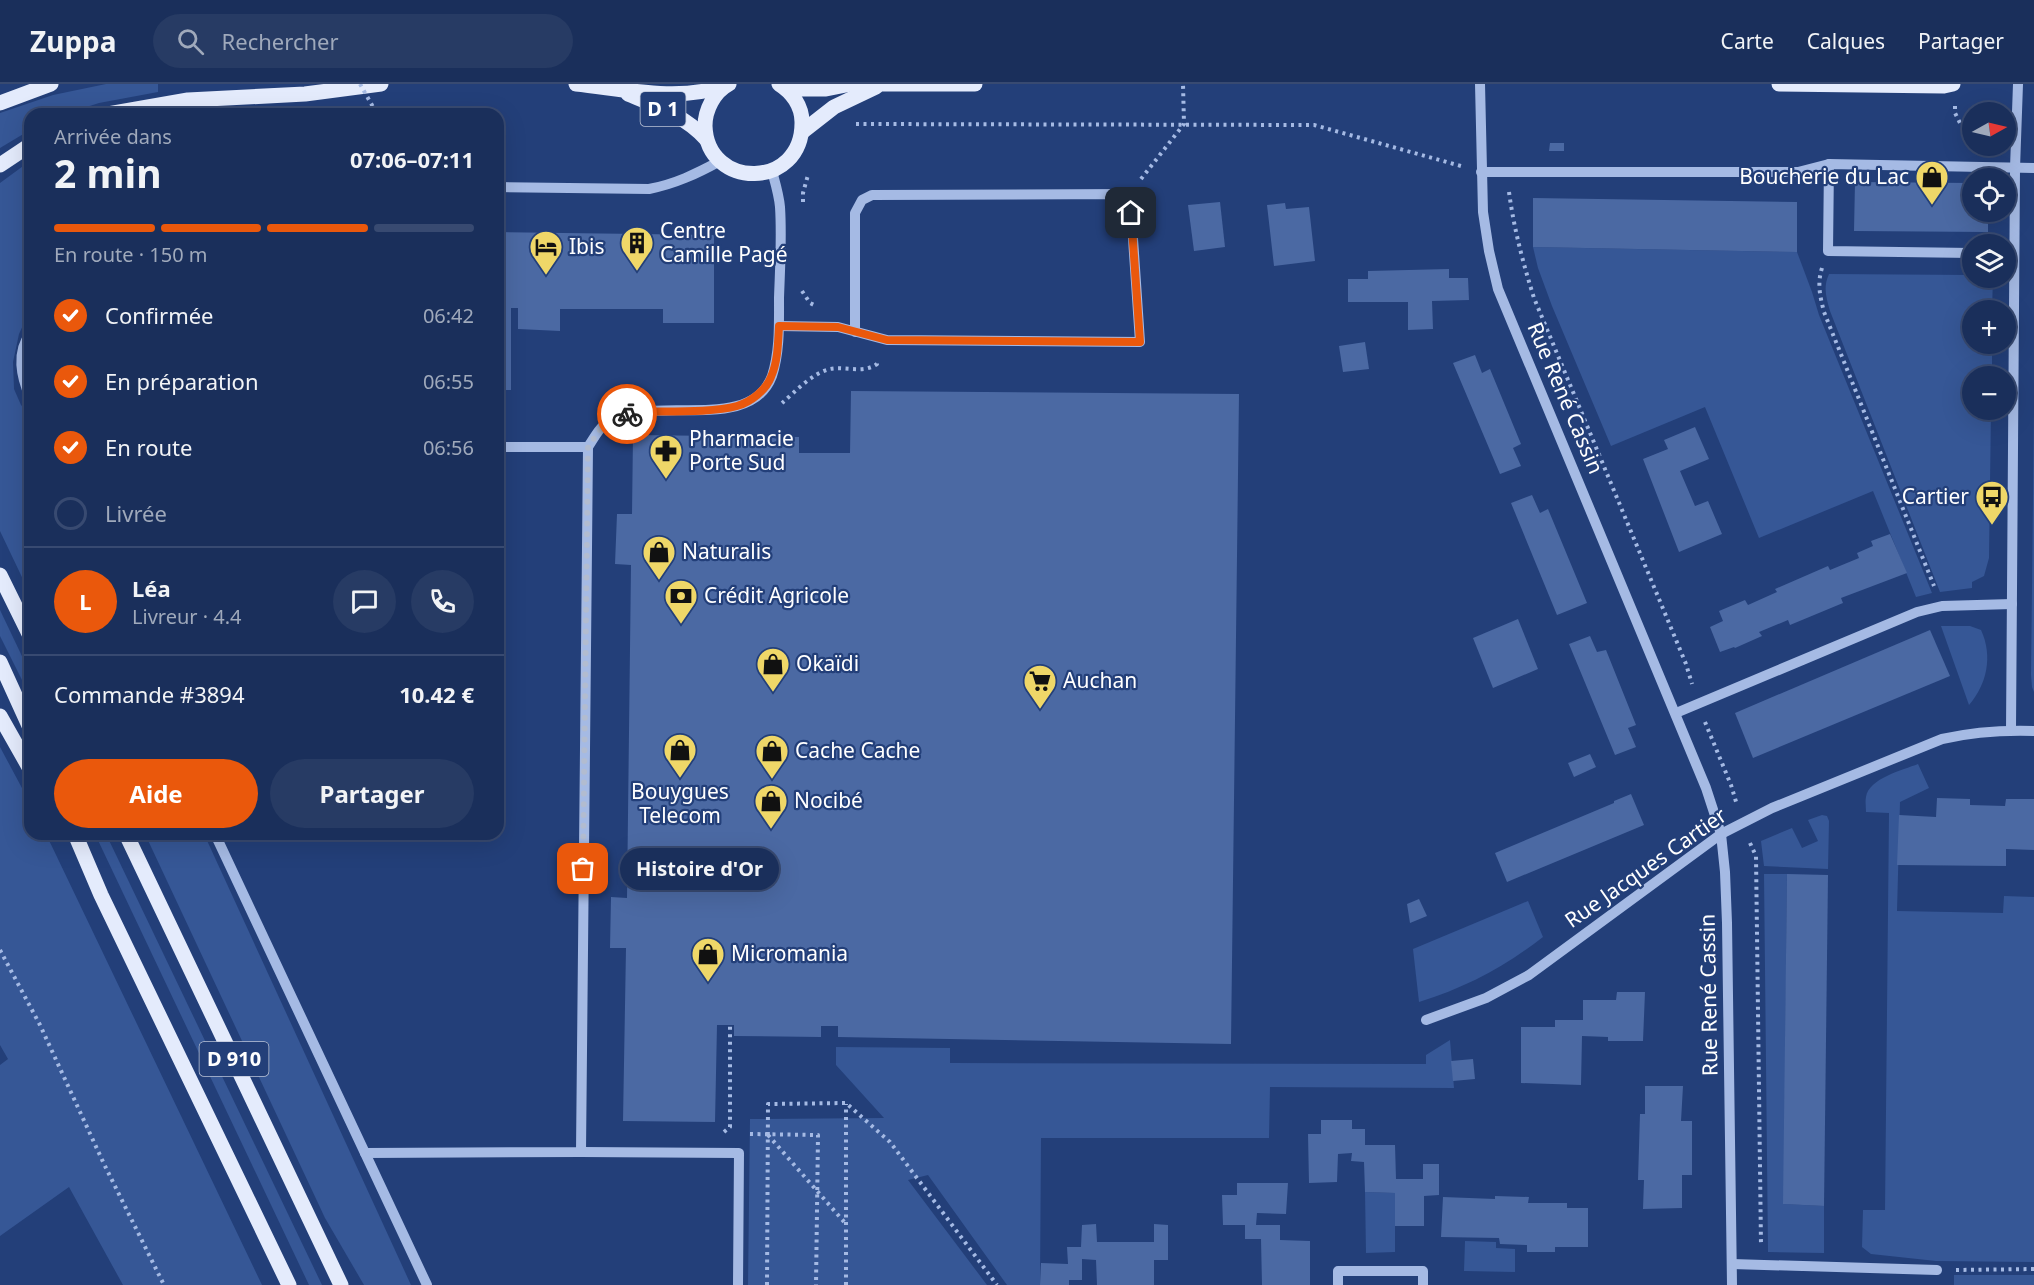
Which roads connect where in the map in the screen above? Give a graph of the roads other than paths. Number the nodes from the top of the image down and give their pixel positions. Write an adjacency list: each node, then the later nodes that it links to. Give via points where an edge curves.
1 (51, 84): 15 (main road)
2 (381, 84): 16 (main road, via 305,94 189,100)
3 (576, 84): 14 (main road, D 1)
4 (851, 84): 13 (main road, via 826,89)
5 (858, 84): 12 (main road)
6 (975, 84): 12 (main road)
7 (1480, 84): 27 (street, Rue René Cassin)
8 (1779, 84): 9 (main road)
9 (1953, 84)
10 (2018, 84): 23 (street)
11 (726, 85): 14 (main road, D 1, via 708,92 685,93); 18 (main road, via 707,110)
12 (878, 86): 17 (main road, via 834,107)
13 (783, 87): 17 (main road, via 797,102)
14 (615, 88): 18 (main road, D 1, via 677,115)
15 (0, 103)
16 (143, 108)
17 (802, 132): 26 (main road, via 792,155)
18 (706, 139): 20 (main road)
19 (24, 149): 22 (main road)
20 (720, 161): 26 (main road, via 745,173); 28 (street, via 688,178 649,189)
21 (1829, 164): 23 (street); 27 (street, via 1798,172); 29 (street, via 1828,251)
22 (0, 165)
23 (2015, 168)
24 (2016, 168): 25 (street)
25 (2034, 168)
26 (772, 171): 31 (street, via 780,205)
27 (1481, 172): 41 (street, Rue René Cassin, via 1483,212 1498,289)
28 (504, 188)
29 (1962, 253)
30 (2010, 288): 38 (street)
31 (779, 326): 32 (street, via 838,327); 36 (street, via 771,378 753,398 721,409 620,416 604,424)
32 (855, 332): 32 (street, via 887,340 1140,342 1130,194 872,195 862,200 855,213)
33 (24, 348): 34 (street)
34 (24, 383)
35 (504, 447): 36 (street)
36 (588, 447): 54 (street)
37 (0, 574): 39 (main road)
38 (2012, 604): 41 (street, via 1942,606 1917,612); 44 (street)
39 (24, 624)
40 (0, 662): 42 (main road)
41 (1676, 713): 47 (street, Rue René Cassin)
42 (24, 715)
43 (0, 716): 46 (main road)
44 (2011, 730): 45 (street, Rue Jacques Cartier); 47 (street, Rue Jacques Cartier, via 1968,733 1916,748)
45 (2034, 731)
46 (24, 758)
47 (1720, 834): 53 (street, Rue Jacques Cartier, via 1529,975 1486,998); 56 (street, Rue René Cassin, via 1727,923)
48 (70, 840): 52 (main road, D 910)
49 (78, 840): 52 (main road, D 910)
50 (129, 840): 59 (main road, D 910)
51 (218, 840): 55 (street)
52 (101, 895): 58 (main road, D 910)
53 (1426, 1020)
54 (581, 1152): 55 (street); 61 (street, via 739,1153)
55 (365, 1153): 60 (street)
56 (1732, 1264): 57 (street); 64 (street, Rue René Cassin)
57 (1937, 1270)
58 (289, 1285)
59 (341, 1285)
60 (426, 1285)
61 (738, 1285)
62 (1338, 1285): 63 (street, via 1338,1271 1423,1271)
63 (1424, 1285)
64 (1732, 1285)

